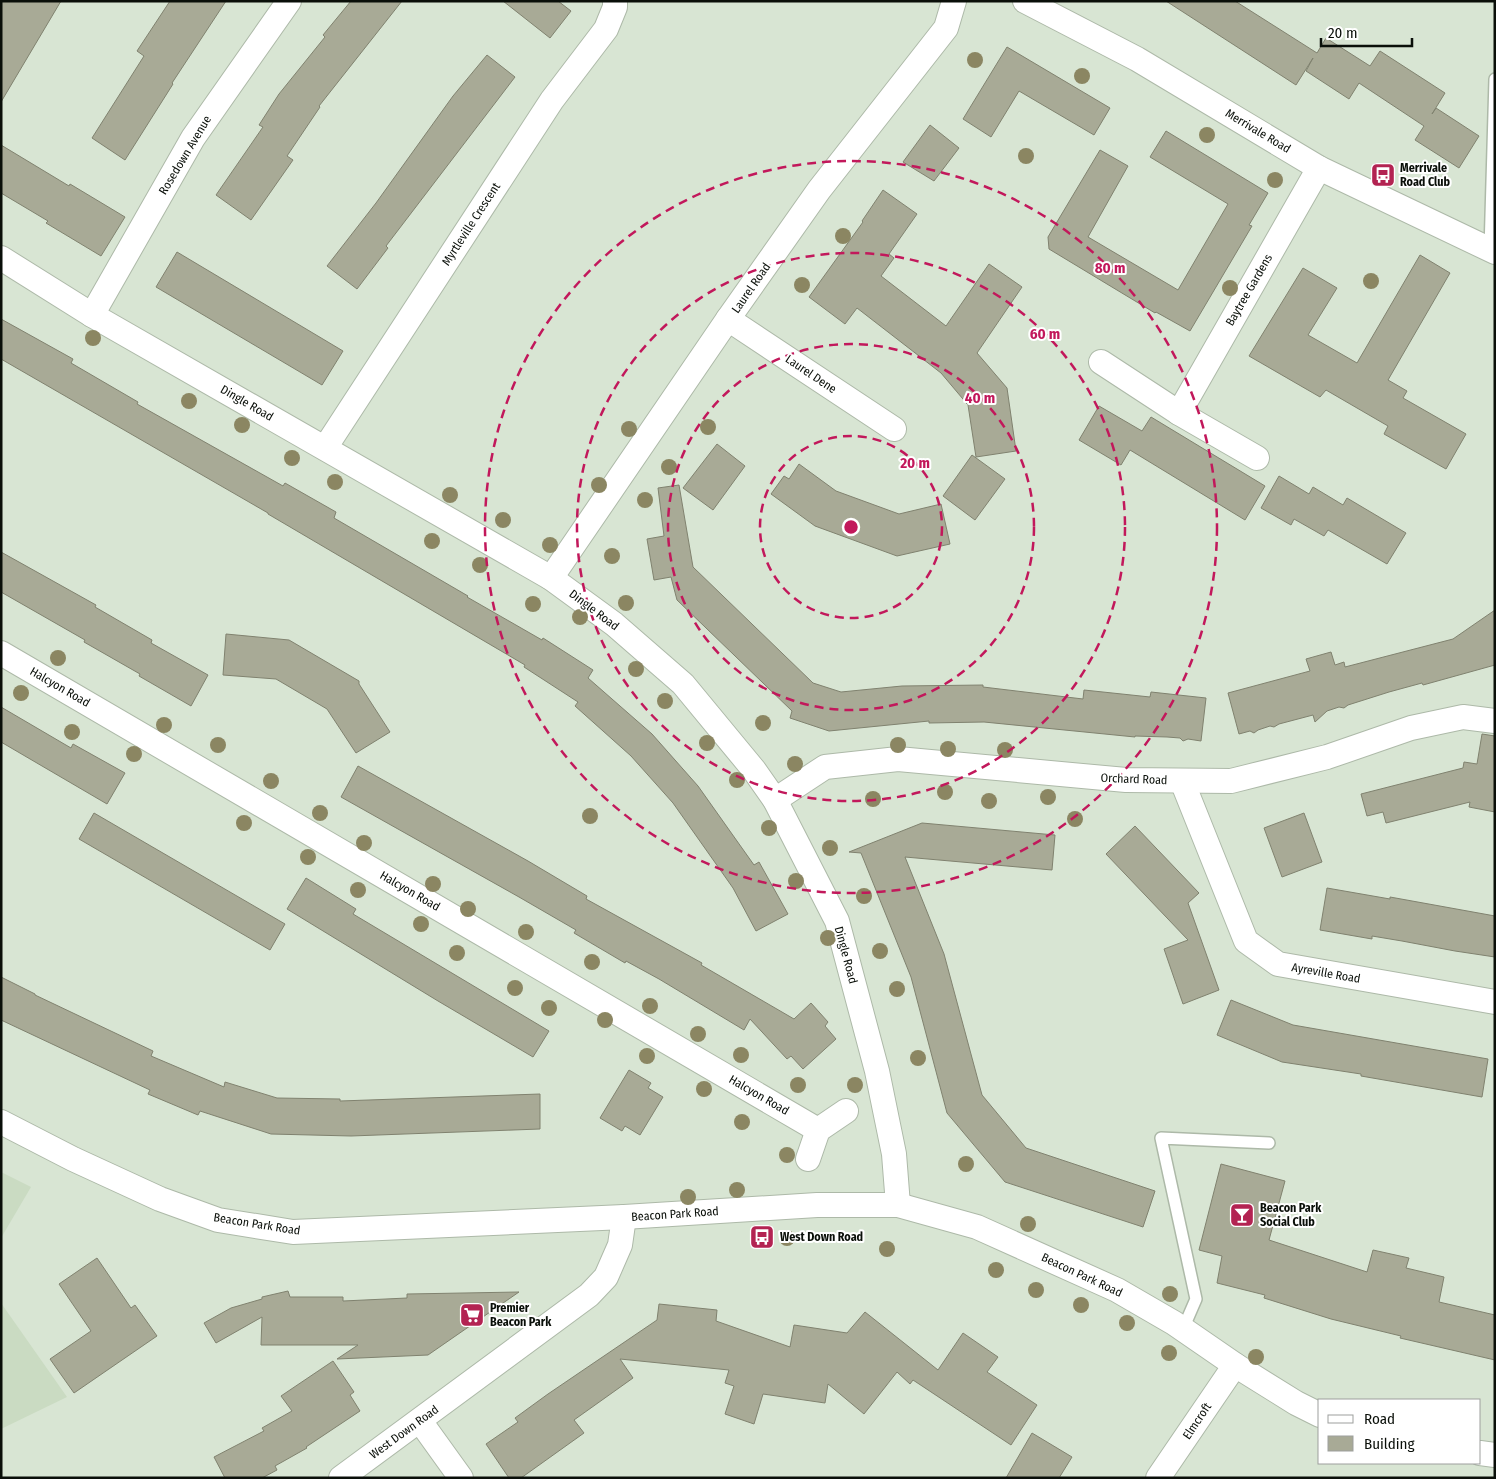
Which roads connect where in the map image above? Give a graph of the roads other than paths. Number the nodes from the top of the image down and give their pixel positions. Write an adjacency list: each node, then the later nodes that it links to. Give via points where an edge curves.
1 (289, 1): 9 (street, Rosedown Avenue, via 193,138)
2 (615, 1): 14 (street, Myrtleville Crescent, via 606,29 552,100)
3 (954, 1): 10 (street, Laurel Road, via 946,28 820,190)
4 (1025, 1): 6 (street, Merrivale Road, via 1137,59)
5 (1495, 79): 7 (lane)
6 (1319, 168): 7 (street, Merrivale Road); 12 (street, Baytree Gardens)
7 (1492, 251)
8 (1, 258): 9 (street, Dingle Road)
9 (92, 315): 14 (street, Dingle Road)
10 (728, 319): 13 (street, Laurel Dene); 16 (street, Laurel Road)
11 (1101, 362): 12 (street)
12 (1179, 413): 15 (street)
13 (894, 429)
14 (325, 448): 16 (street, Dingle Road)
15 (1258, 458)
16 (551, 578): 20 (street, Dingle Road, via 614,624 683,684)
17 (1, 653): 24 (street, Halcyon Road)
18 (1495, 721): 19 (street, Orchard Road, via 1464,717 1410,728 1327,757 1232,781)
19 (1182, 781): 20 (street, Orchard Road, via 1126,780 898,759 825,767); 21 (street, Ayreville Road, via 1246,941 1270,959 1278,964)
20 (775, 800): 27 (street, Dingle Road, via 837,921 877,1071 894,1154)
21 (1495, 1002)
22 (846, 1111): 24 (street)
23 (1, 1122): 28 (street, Beacon Park Road, via 160,1199 218,1220 293,1232)
24 (818, 1130): 26 (street)
25 (1269, 1143): 29 (lane, via 1161,1138 1196,1299)
26 (808, 1159)
27 (898, 1205): 28 (street, Beacon Park Road, via 817,1205); 29 (street, Beacon Park Road, via 977,1228 1117,1290)
28 (624, 1217): 32 (street, West Down Road, via 620,1245 606,1277 589,1295)
29 (1183, 1329): 30 (street, Beacon Park Road)
30 (1235, 1365): 31 (street, Beacon Park Road); 37 (street, Elmcroft)
31 (1318, 1414)
32 (420, 1421): 35 (street, West Down Road); 36 (street)
33 (1481, 1453): 34 (street)
34 (1495, 1455)
35 (341, 1478)
36 (460, 1478)
37 (1158, 1478)

